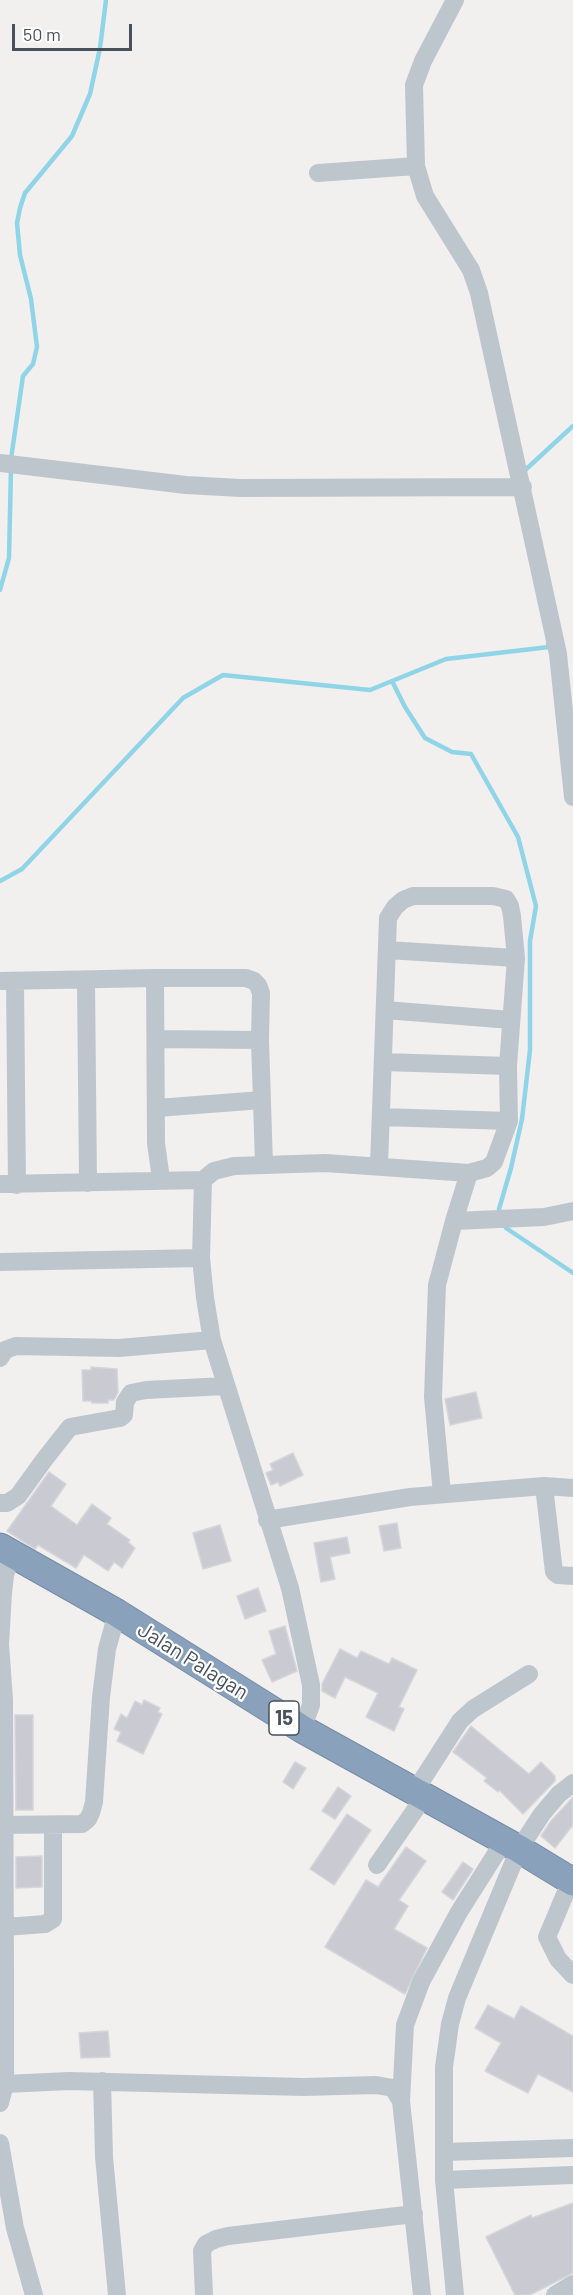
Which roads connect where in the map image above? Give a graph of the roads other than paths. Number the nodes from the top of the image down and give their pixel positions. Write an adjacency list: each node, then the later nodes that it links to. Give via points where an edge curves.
1 (455, 0): 2 (street, via 414,85)
2 (416, 166): 3 (street); 5 (street, via 425,196 471,270 479,294)
3 (318, 173)
4 (1, 463): 5 (street, via 240,488)
5 (516, 487): 6 (street, via 558,654)
6 (573, 797)
7 (387, 950): 8 (street); 8 (street, via 388,918 403,900 413,896 493,896 506,899 510,906); 12 (street)
8 (516, 958): 13 (street)
9 (155, 978): 10 (street); 14 (street); 15 (street, via 254,981 261,993)
10 (86, 980): 11 (street); 27 (street)
11 (7, 982): 28 (street)
12 (385, 1010): 13 (street); 16 (street)
13 (511, 1020): 17 (street)
14 (156, 1039): 15 (street); 19 (street)
15 (260, 1040): 18 (street)
16 (384, 1062): 17 (street); 20 (street)
17 (508, 1066): 21 (street)
18 (262, 1100): 19 (street); 22 (street)
19 (157, 1108): 25 (street)
20 (381, 1117): 21 (street); 23 (street)
21 (509, 1121): 24 (street, via 494,1162)
22 (264, 1164): 23 (street); 26 (street, via 214,1171)
23 (379, 1165): 24 (street)
24 (469, 1173): 30 (street)
25 (161, 1179): 26 (street); 27 (street)
26 (203, 1180): 31 (street)
27 (88, 1183): 28 (street)
28 (9, 1184)
29 (573, 1211): 30 (street, via 544,1217)
30 (454, 1221): 38 (street, via 437,1285 433,1397)
31 (201, 1258): 32 (street); 33 (street)
32 (0, 1262)
33 (212, 1340): 34 (street, via 119,1348 16,1346 5,1350); 35 (street)
34 (0, 1358)
35 (225, 1386): 39 (street, via 130,1393 124,1415 70,1427 18,1496); 40 (street)
36 (544, 1486): 37 (street); 38 (street); 42 (street, via 554,1572)
37 (573, 1488)
38 (442, 1494): 40 (street)
39 (0, 1503)
40 (267, 1520): 45 (street, via 290,1588 311,1685 311,1705)
41 (6, 1550): 43 (highway, Jalan Palagan / 15); 48 (street, via 0,1644 4,1700)
42 (573, 1576)
43 (117, 1613): 45 (highway, Jalan Palagan / 15); 49 (street, via 107,1649 92,1813 82,1824)
44 (529, 1674): 47 (street, via 460,1721)
45 (302, 1729): 47 (highway, Jalan Palagan / 15)
46 (573, 1783): 50 (street)
47 (420, 1794): 50 (highway, Jalan Palagan / 15); 51 (street)
48 (3, 1825): 49 (street); 53 (street)
49 (53, 1826): 53 (street, via 53,1919 45,1924)
50 (511, 1845): 52 (highway, Jalan Palagan / 15); 57 (street, via 459,1912 421,1982 405,2025); 61 (street, via 450,2024 444,2067)
51 (377, 1865)
52 (572, 1881): 54 (street, via 547,1937 558,1959)
53 (5, 1928): 56 (street)
54 (571, 1968)
55 (102, 2081): 56 (street); 57 (street, via 304,2087 386,2085 393,2088); 67 (street, via 104,2157)
56 (5, 2084): 58 (street)
57 (401, 2101): 64 (street)
58 (0, 2103)
59 (0, 2143): 66 (street, via 15,2229)
60 (573, 2148): 61 (street)
61 (444, 2152): 63 (street)
62 (573, 2175): 63 (street)
63 (444, 2180): 70 (street)
64 (414, 2214): 68 (street, via 216,2239 202,2251); 69 (street)
65 (573, 2284): 71 (street)
66 (34, 2295)
67 (117, 2295)
68 (204, 2295)
69 (422, 2295)
70 (455, 2295)
71 (555, 2295)

